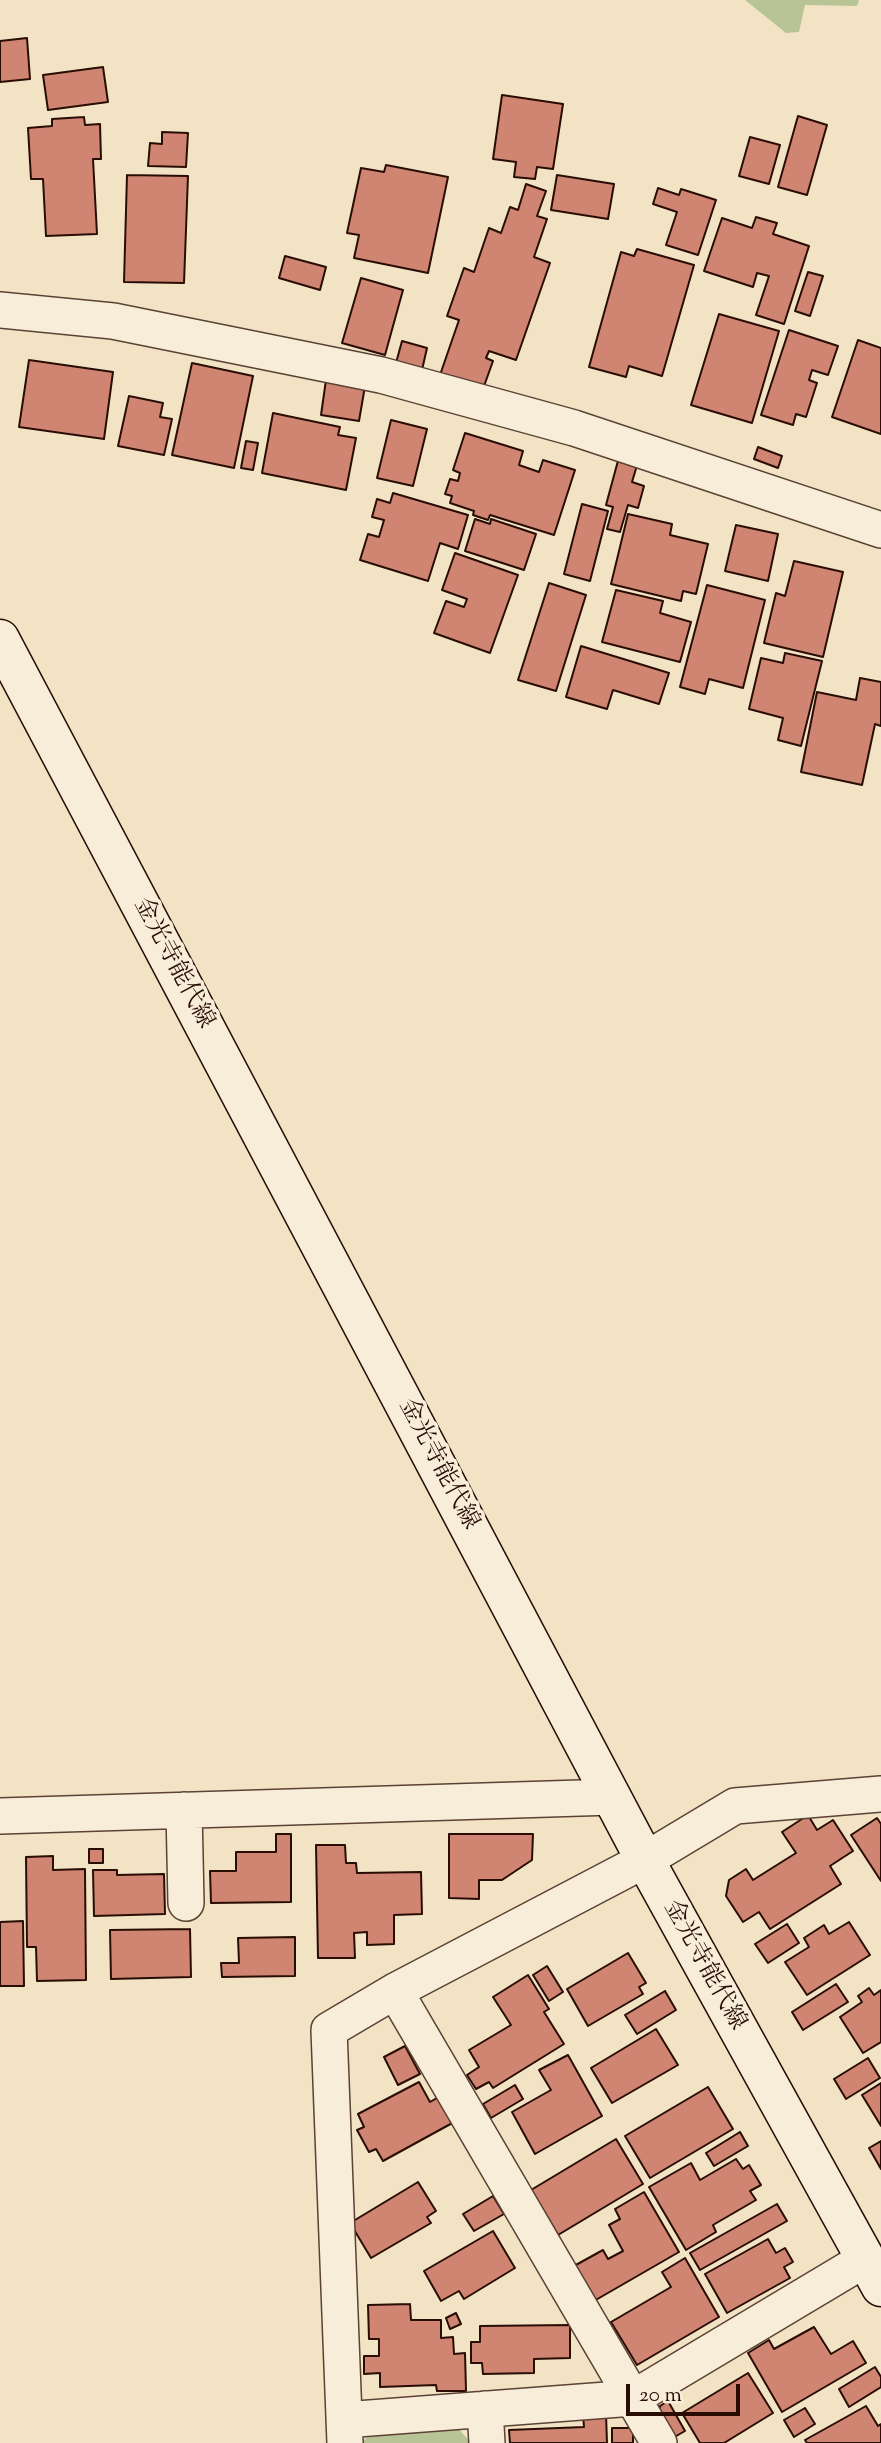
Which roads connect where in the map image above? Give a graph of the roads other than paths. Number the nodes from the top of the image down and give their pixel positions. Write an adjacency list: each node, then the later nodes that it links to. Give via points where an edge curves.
1 (0, 310): 2 (street, via 113,321 381,375 574,428)
2 (881, 530)
3 (0, 639): 5 (main road, 金光寺能代線)
4 (881, 1794): 8 (street, via 735,1805)
5 (613, 1797): 6 (street); 8 (main road, 金光寺能代線)
6 (184, 1810): 7 (street); 9 (street)
7 (0, 1816)
8 (645, 1860): 10 (street); 11 (main road, 金光寺能代線)
9 (186, 1903)
10 (395, 1991): 12 (street); 14 (street, via 329,2030)
11 (873, 2273): 12 (street)
12 (633, 2398): 13 (street); 15 (street)
13 (486, 2426): 14 (street)
14 (345, 2432)
15 (659, 2443)

